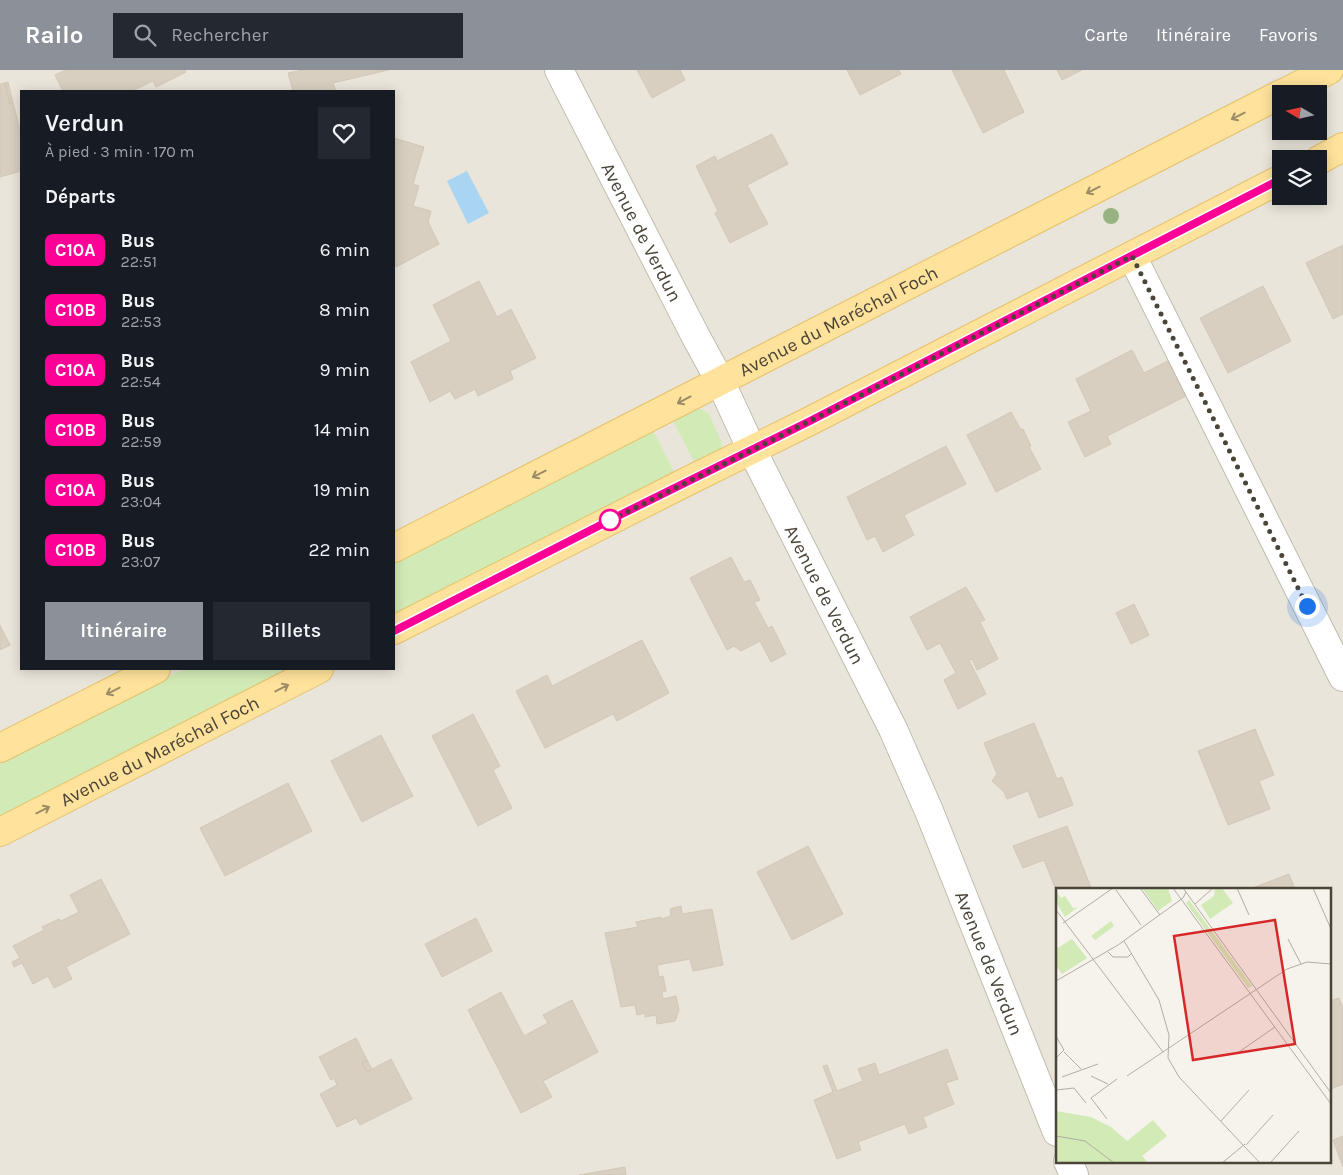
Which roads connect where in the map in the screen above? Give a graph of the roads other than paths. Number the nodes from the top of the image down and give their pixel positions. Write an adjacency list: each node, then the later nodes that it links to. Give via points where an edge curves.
1 (559, 70): 9 (street, Avenue de Verdun)
2 (1329, 70): 3 (main road, Avenue du Maréchal Foch)
3 (1300, 85)
4 (1272, 99): 9 (main road, Avenue du Maréchal Foch, one-way to 9)
5 (1343, 147): 6 (main road)
6 (1327, 156)
7 (1272, 184): 8 (main road)
8 (1132, 256): 10 (main road); 15 (street)
9 (720, 381): 10 (street, Avenue de Verdun); 11 (main road, Avenue du Maréchal Foch, one-way to 11)
10 (752, 450): 12 (main road); 18 (street, Avenue de Verdun, via 912,770)
11 (395, 547)
12 (395, 629)
13 (154, 670): 16 (main road, one-way to 16)
14 (317, 670): 17 (main road, Avenue du Maréchal Foch, one-way to 14)
15 (1343, 677)
16 (0, 748)
17 (0, 832)
18 (1056, 1130)
19 (1068, 1162): 20 (street)
20 (1074, 1175)

